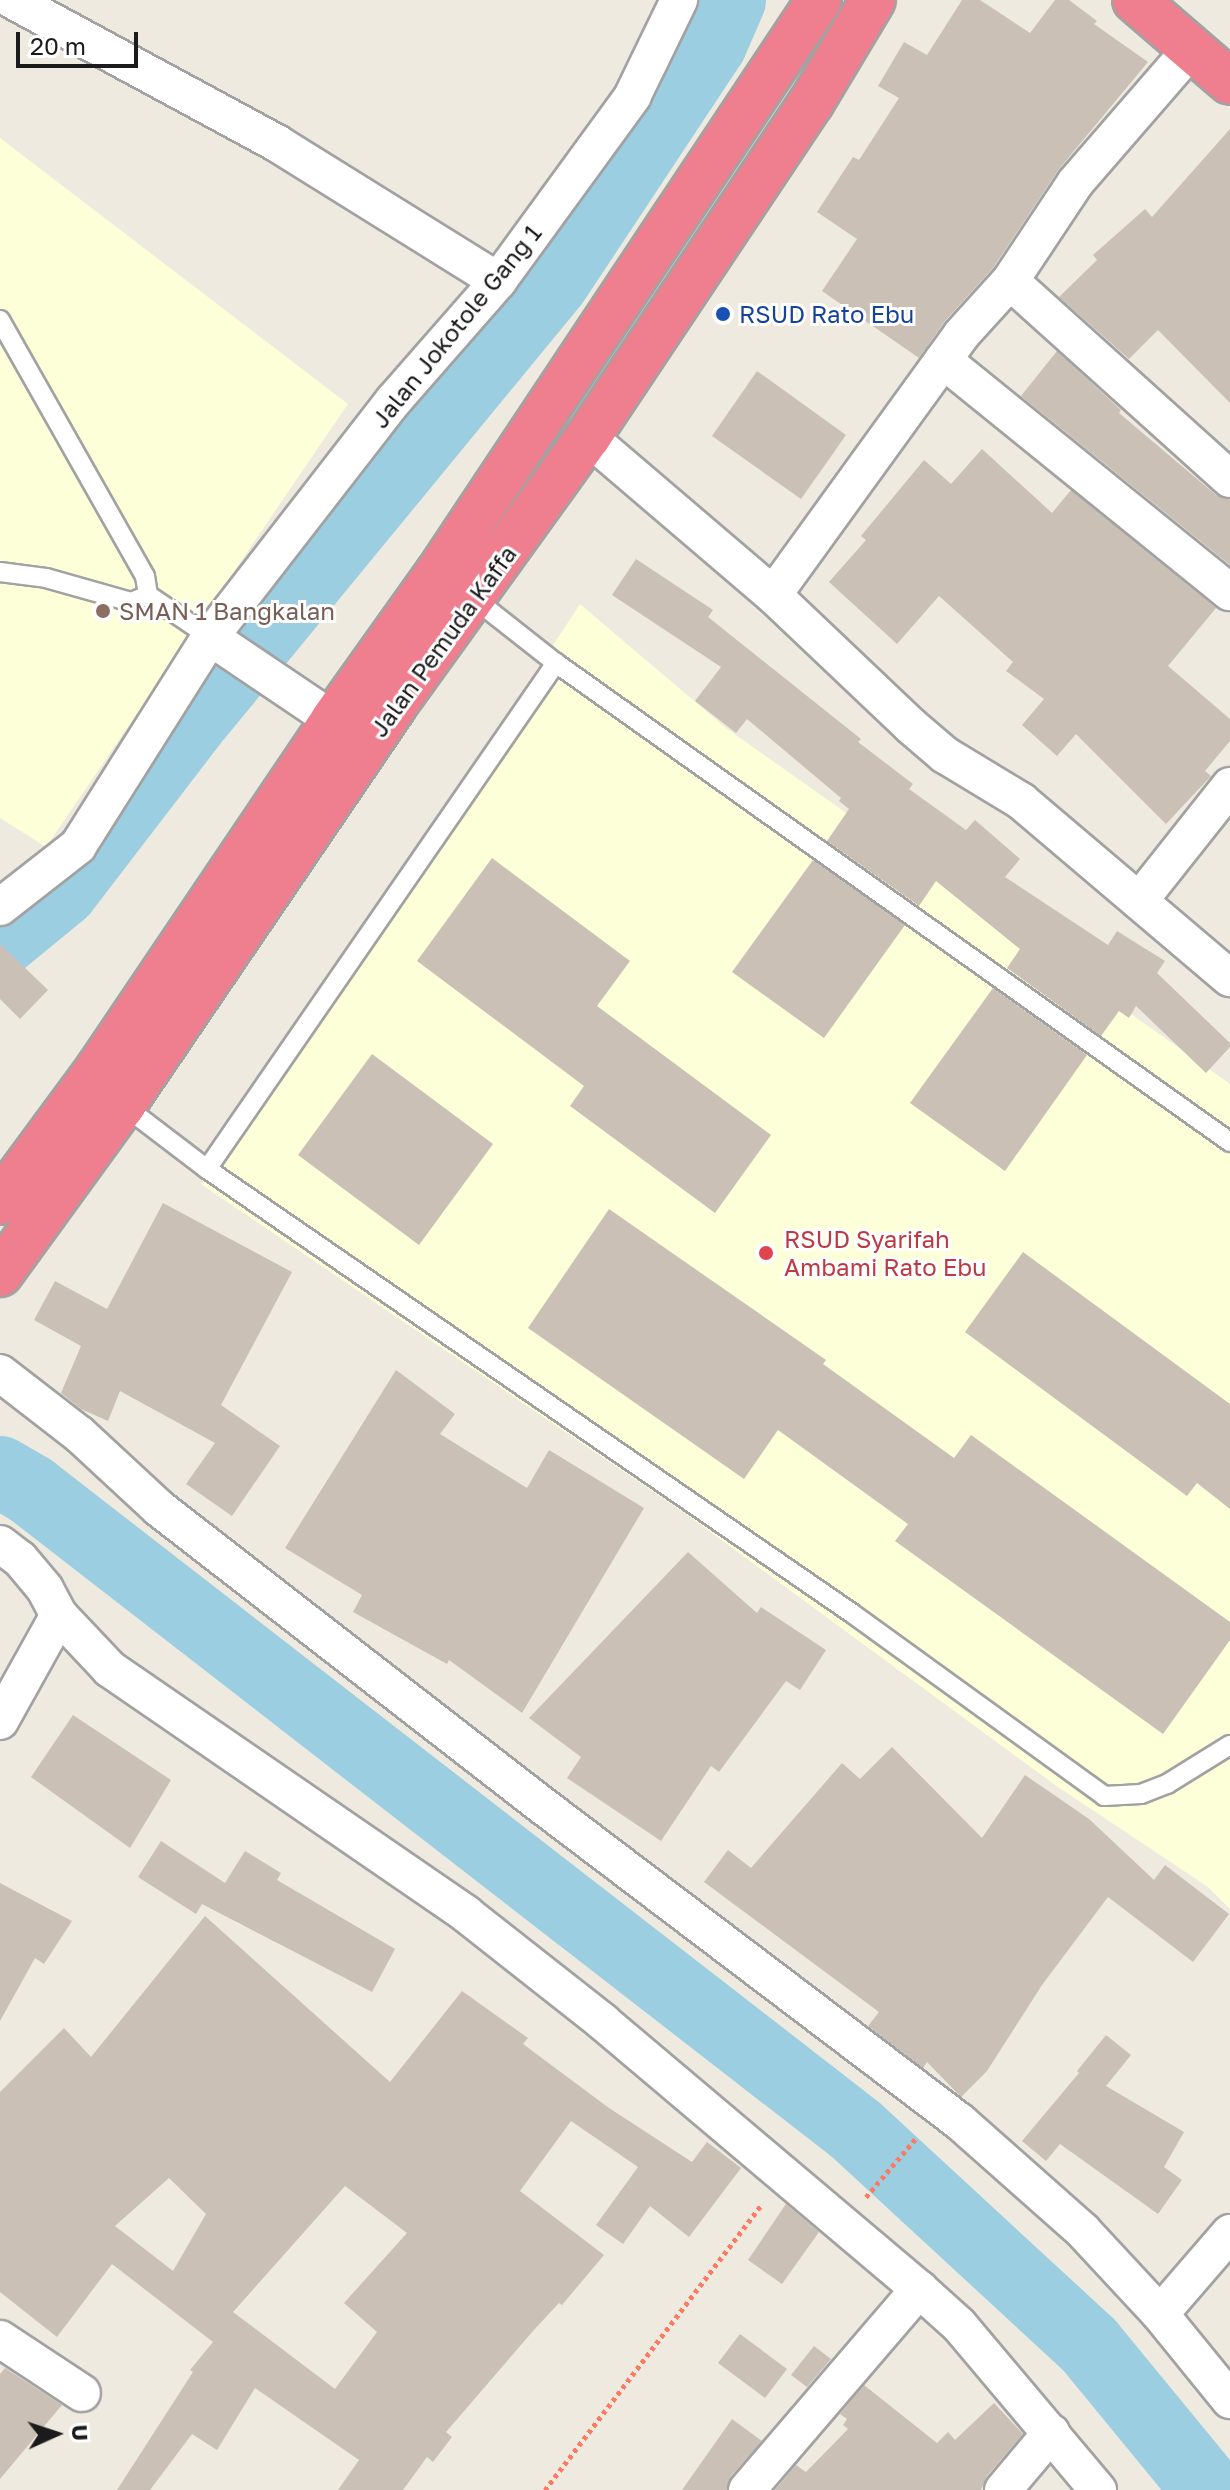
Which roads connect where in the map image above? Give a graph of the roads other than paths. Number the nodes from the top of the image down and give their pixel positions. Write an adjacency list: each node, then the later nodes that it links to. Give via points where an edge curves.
1 (12, 0): 8 (street, via 278,144)
2 (679, 0): 8 (street, Jalan Jokotole Gang 1, via 632,97)
3 (819, 0): 15 (highway, Jalan Pemuda Kaffa)
4 (873, 0): 12 (highway, Jalan Pemuda Kaffa, via 811,103)
5 (1135, 0): 6 (highway)
6 (1191, 49): 7 (highway); 9 (street, via 1075,183)
7 (1230, 82)
8 (498, 281): 20 (street, Jalan Jokotole Gang 1, via 394,400)
9 (1010, 281): 11 (street); 13 (street)
10 (0, 320): 17 (lane, via 145,576)
11 (943, 360): 16 (street); 18 (street)
12 (588, 437): 18 (street); 19 (highway, Jalan Pemuda Kaffa)
13 (1230, 479)
14 (0, 572): 17 (lane, via 46,578 131,602)
15 (438, 573): 19 (lane); 22 (highway, Jalan Pemuda Kaffa)
16 (1230, 592)
17 (148, 595): 20 (lane)
18 (773, 595): 24 (street, via 945,755 1021,801)
19 (475, 599): 21 (lane); 27 (highway, Jalan Pemuda Kaffa, via 393,707)
20 (217, 642): 22 (street); 25 (street, Jalan Jokotole Gang 1, via 78,846)
21 (556, 663): 28 (lane); 29 (lane)
22 (333, 720): 30 (highway, Jalan Pemuda Kaffa, via 98,1069)
23 (1230, 786): 24 (street)
24 (1139, 901): 26 (street)
25 (0, 907)
26 (1230, 978)
27 (123, 1105): 29 (lane); 31 (highway, Jalan Pemuda Kaffa)
28 (1230, 1142)
29 (207, 1169): 36 (lane, via 840,1605 1104,1796 1141,1794 1167,1784)
30 (0, 1202)
31 (0, 1274)
32 (0, 1373): 39 (street, via 79,1434 172,1518 960,2122 1056,2205)
33 (0, 1544): 34 (street, via 45,1589)
34 (59, 1615): 35 (street); 38 (street, via 110,1669 466,1914 603,2022)
35 (0, 1721)
36 (1230, 1745)
37 (1230, 2233): 39 (street)
38 (919, 2289): 43 (street, via 959,2325); 44 (street)
39 (1160, 2314): 42 (street)
40 (0, 2339): 41 (street)
41 (82, 2393)
42 (1230, 2400)
43 (1051, 2433): 45 (street); 46 (street)
44 (747, 2490)
45 (1003, 2490)
46 (1098, 2490)

